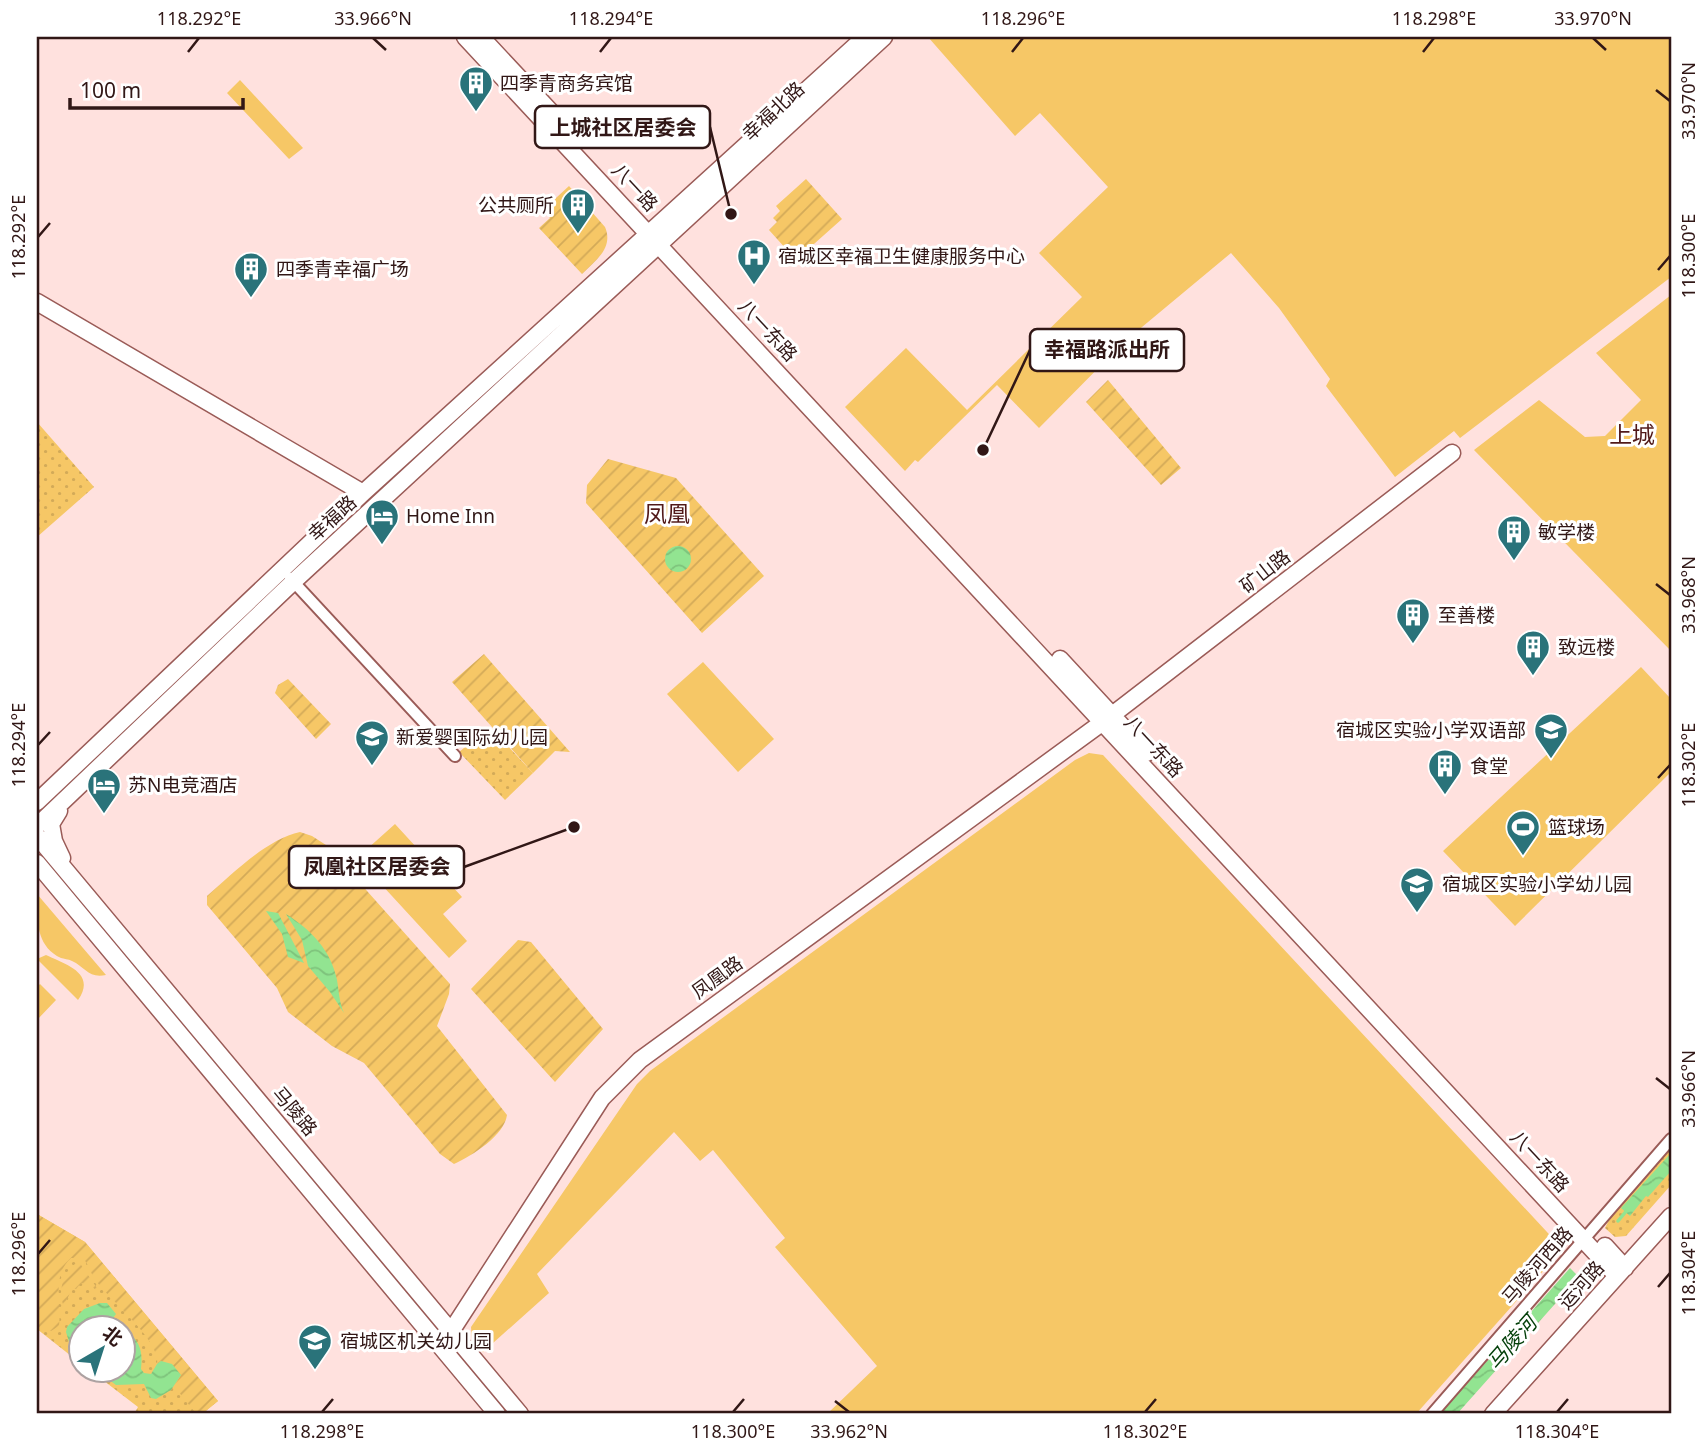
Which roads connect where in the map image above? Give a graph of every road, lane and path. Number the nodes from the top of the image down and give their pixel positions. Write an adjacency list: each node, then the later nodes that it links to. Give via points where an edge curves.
1 (465, 37): 5 (main road, 八一路)
2 (481, 37): 5 (main road, 八一路)
3 (865, 37): 5 (main road, 幸福北路)
4 (884, 37): 5 (main road, 幸福北路)
5 (659, 235): 8 (main road, 幸福路); 10 (main road, 幸福路); 11 (main road, 八一东路)
6 (37, 302): 8 (main road)
7 (1452, 453): 11 (main road, 矿山路)
8 (363, 493): 9 (main road, 幸福路)
9 (281, 569): 10 (street); 14 (main road, 幸福路)
10 (293, 582): 12 (street); 13 (main road, 幸福路)
11 (1108, 718): 23 (main road, 八一东路); 25 (main road, 凤凰路, via 620,1077)
12 (455, 756)
13 (69, 796): 15 (main road, 幸福路); 19 (main road, via 51,824 54,841)
14 (37, 802)
15 (37, 826)
16 (37, 836): 19 (main road, 马陵路)
17 (37, 863): 20 (main road, 马陵路)
18 (37, 874): 20 (main road)
19 (76, 881): 25 (main road, 马陵路)
20 (62, 894): 26 (main road, 马陵路)
21 (1671, 1139): 23 (street, 马陵河西路)
22 (1671, 1216): 24 (main road, 运河路)
23 (1586, 1235): 24 (main road, 八一东路); 29 (street, 马陵河西路)
24 (1621, 1272): 30 (main road, 运河路)
25 (452, 1332): 26 (main road, 凤凰路); 28 (main road, 马陵路)
26 (441, 1347): 27 (main road, 马陵路)
27 (497, 1414)
28 (520, 1414)
29 (1432, 1414)
30 (1493, 1414)

